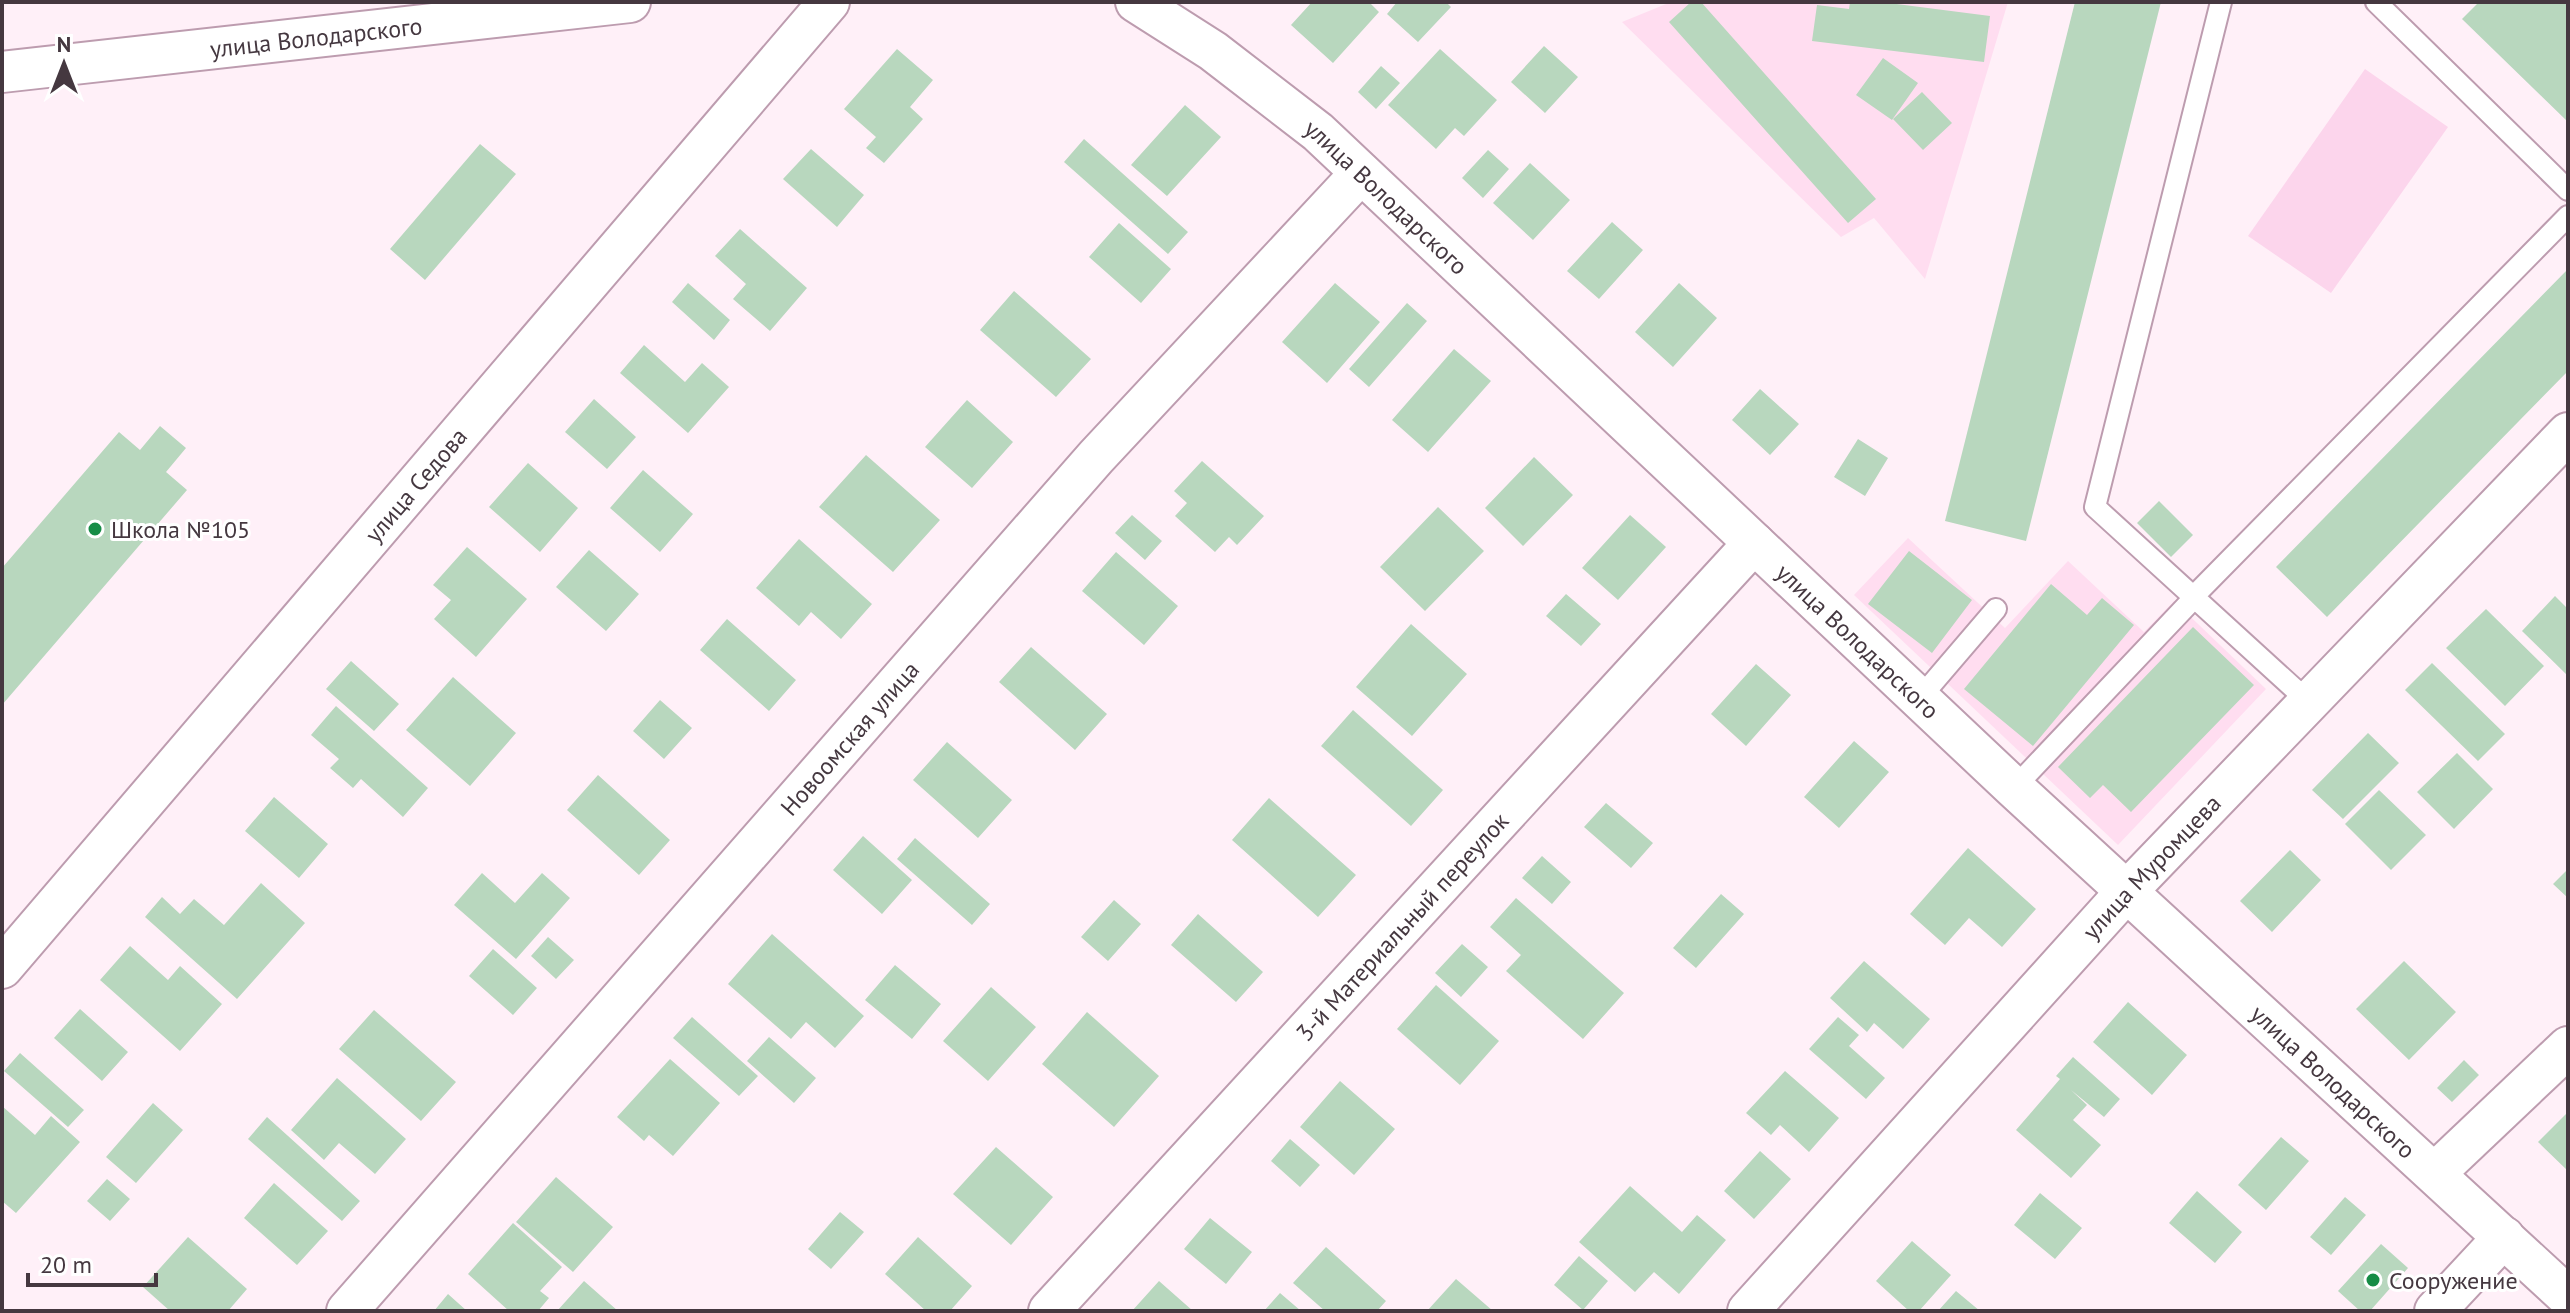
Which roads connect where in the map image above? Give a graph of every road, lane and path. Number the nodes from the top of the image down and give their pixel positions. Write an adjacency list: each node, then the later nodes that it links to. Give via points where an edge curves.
1 (630, 2): 6 (street, улица Володарского)
2 (829, 2): 18 (street, улица Седова)
3 (1136, 2): 7 (street, улица Володарского, via 1213,51 1318,132)
4 (2221, 2): 12 (lane, via 2095,507)
5 (2376, 2): 8 (lane)
6 (2, 72)
7 (1361, 173): 11 (street, улица Володарского); 23 (street, Новоомская улица, via 1096,457)
8 (2568, 190)
9 (2568, 216): 12 (lane)
10 (2568, 433): 15 (street, улица Муромцева)
11 (1754, 543): 14 (street, улица Володарского); 24 (street, 3-й Материальный переулок)
12 (2194, 598): 15 (lane); 16 (lane)
13 (1996, 609): 14 (lane)
14 (1919, 699): 16 (street, улица Володарского)
15 (2310, 703): 17 (street, улица Муромцева)
16 (2014, 788): 17 (street, улица Володарского)
17 (2127, 891): 20 (street, улица Володарского); 25 (street, улица Муромцева)
18 (2, 968)
19 (2568, 1047): 20 (street)
20 (2435, 1173): 21 (street, улица Володарского)
21 (2504, 1237): 22 (street, улица Володарского); 26 (street)
22 (2568, 1297)
23 (347, 1311)
24 (1049, 1311)
25 (1748, 1311)
26 (2435, 1311)

